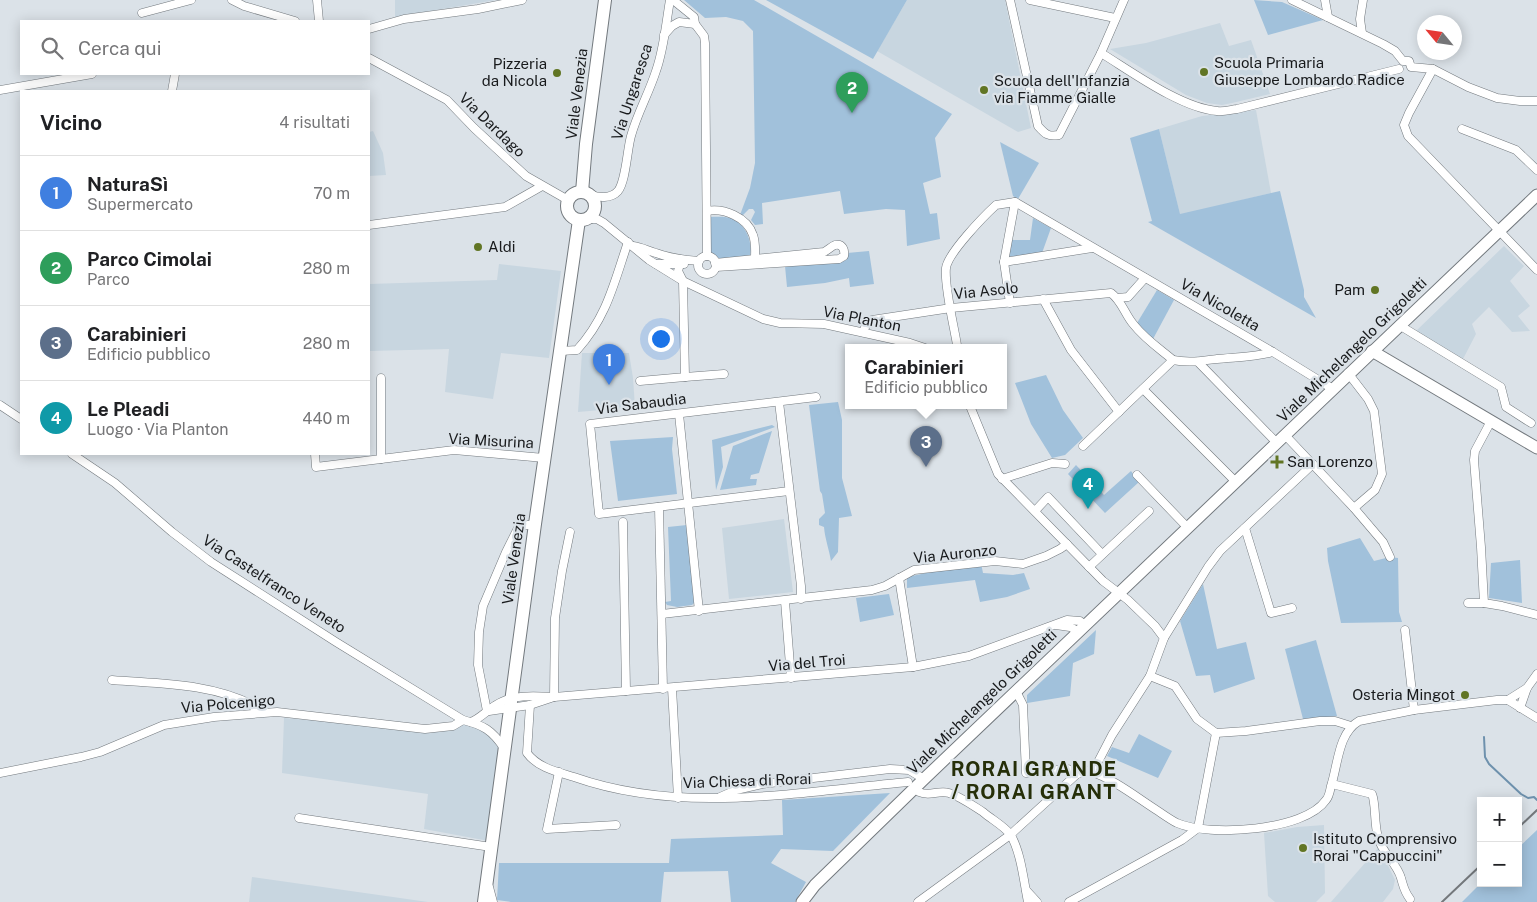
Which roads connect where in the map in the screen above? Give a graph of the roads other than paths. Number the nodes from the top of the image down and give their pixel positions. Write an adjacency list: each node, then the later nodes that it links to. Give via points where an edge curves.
1 (191, 0): 15 (street)
2 (232, 0): 18 (street)
3 (317, 0): 19 (street)
4 (522, 0): 22 (street, via 404,19)
5 (606, 0): 39 (main road, Viale Venezia, via 586,144)
6 (672, 0): 13 (street); 14 (street, Via Ungaresca)
7 (1010, 0): 25 (street, via 1038,126 1050,137 1059,135)
8 (1030, 0): 17 (street)
9 (1124, 0): 17 (street)
10 (1292, 0): 16 (street)
11 (1325, 0): 16 (street)
12 (1363, 0): 23 (street)
13 (682, 8): 14 (street); 21 (street, via 694,17)
14 (668, 12): 20 (street); 24 (street, Via Ungaresca)
15 (142, 13)
16 (1328, 17): 23 (street)
17 (1115, 18): 25 (street)
18 (292, 20)
19 (319, 20)
20 (680, 22): 21 (street); 24 (street)
21 (695, 24): 43 (street, via 705,43)
22 (370, 29)
23 (1362, 33): 27 (street, via 1395,51)
24 (664, 35): 39 (street, Via Ungaresca, via 657,69 632,133 622,183 615,194 608,196 595,197)
25 (1101, 53): 29 (street, via 1172,95 1196,106 1218,111)
26 (370, 59): 38 (street, Via Dardago, via 447,100 526,176)
27 (1403, 61): 28 (street); 29 (street)
28 (1411, 67): 29 (street, via 1407,73); 30 (street)
29 (1399, 69)
30 (1433, 69): 35 (street, via 1498,98); 46 (street, via 1404,125 1408,136)
31 (86, 75): 33 (street)
32 (174, 75): 34 (street)
33 (0, 90)
34 (172, 90)
35 (1537, 101)
36 (1462, 129): 37 (street, via 1516,150)
37 (1537, 170)
38 (542, 186): 41 (street, Via Dardago); 45 (street, via 505,207)
39 (586, 193): 41 (main road, via 574,194); 44 (main road, Viale Venezia, via 594,201 595,209)
40 (1537, 195): 46 (main road, Viale Michelangelo Grigoletti)
41 (568, 200): 44 (main road, via 568,212)
42 (1015, 202): 48 (street, Via Nicoletta); 51 (street); 62 (street, via 996,205 950,256 946,268)
43 (707, 211): 49 (street); 50 (street, via 726,212 743,220 753,234)
44 (583, 220): 47 (street, Via Planton, via 597,219); 67 (main road, Viale Venezia)
45 (370, 224)
46 (1499, 231): 56 (street); 63 (main road, Viale Michelangelo Grigoletti)
47 (630, 244): 52 (street); 53 (street, Via Planton); 67 (street, via 618,278 588,338 576,350)
48 (1092, 248): 51 (street); 57 (street, Via Nicoletta)
49 (707, 256): 52 (street); 55 (street)
50 (755, 259): 55 (street); 55 (street, via 824,252 834,245 839,245 844,252 844,256 839,258)
51 (1004, 262): 61 (street)
52 (698, 263): 54 (street); 55 (street, via 700,271 707,274 713,272)
53 (656, 264): 54 (street); 58 (street, Via Planton)
54 (680, 264): 58 (street, via 678,271)
55 (715, 265)
56 (1537, 270)
57 (1145, 278): 59 (street, via 1128,297); 69 (street, Via Nicoletta)
58 (683, 281): 64 (street, Via Planton, via 763,319 780,323 824,324); 74 (street)
59 (1118, 298): 60 (street, Via Asolo, via 1111,293 1101,293); 70 (street, via 1135,327)
60 (1043, 299): 61 (street, Via Asolo); 83 (street, via 1071,350)
61 (1010, 303): 62 (street, Via Asolo)
62 (951, 308): 64 (street, Via Asolo, via 872,320); 66 (street)
63 (1399, 325): 68 (main road, Viale Michelangelo Grigoletti); 87 (street, via 1501,387 1506,407)
64 (863, 332): 65 (street, Via Planton)
65 (913, 344)
66 (957, 344)
67 (561, 350): 93 (main road, Viale Venezia)
68 (1372, 351): 73 (main road, Viale Michelangelo Grigoletti); 86 (main road)
69 (1273, 352): 71 (street); 78 (street, Via Nicoletta)
70 (1173, 360): 71 (street); 77 (street)
71 (1198, 362): 88 (street)
72 (724, 374): 74 (street)
73 (1348, 374): 78 (main road, Viale Michelangelo Grigoletti); 103 (street, via 1374,411 1382,474 1375,490)
74 (685, 377): 76 (street)
75 (382, 378): 94 (street)
76 (640, 381)
77 (1143, 389): 83 (street); 99 (street)
78 (1332, 389): 88 (main road, Viale Michelangelo Grigoletti)
79 (816, 397): 80 (street, Via Sabaudia)
80 (779, 402): 84 (street, Via Sabaudia); 100 (street)
81 (0, 405): 85 (street)
82 (971, 409): 98 (street)
83 (1119, 412): 89 (street)
84 (679, 414): 101 (street); 102 (street, Via Sabaudia, via 590,424 599,514)
85 (20, 418)
86 (1491, 421): 90 (main road); 120 (street, via 1475,451 1474,460)
87 (1532, 423)
88 (1281, 439): 96 (street); 99 (main road, Viale Michelangelo Grigoletti)
89 (1083, 446)
90 (1537, 448)
91 (73, 455): 147 (street, Via Castelfranco Veneto, via 115,483 210,562)
92 (315, 455): 94 (street, Via Misurina, via 316,467)
93 (544, 458): 94 (street, Via Misurina, via 454,450); 107 (main road, Viale Venezia)
94 (381, 459)
95 (1065, 464): 98 (street, via 1052,463)
96 (1313, 464): 103 (street); 109 (street)
97 (1137, 475): 108 (street)
98 (1002, 478): 104 (street)
99 (1236, 482): 108 (main road, Viale Michelangelo Grigoletti)
100 (789, 491): 101 (street); 117 (street)
101 (688, 503): 102 (street); 122 (street)
102 (659, 507): 123 (street)
103 (1354, 508): 113 (street, via 1383,542)
104 (1034, 511): 111 (street); 112 (street, via 1048,497)
105 (1149, 511): 112 (street)
106 (623, 522): 136 (street)
107 (535, 524): 140 (main road, Viale Venezia); 144 (street, via 518,528 483,606 478,665)
108 (1188, 527): 116 (main road, Viale Michelangelo Grigoletti)
109 (1245, 528): 121 (street, via 1271,613); 127 (street, via 1208,567)
110 (570, 532): 138 (street, via 555,618)
111 (1067, 544): 114 (street); 115 (street, Via Auronzo, via 1023,564 995,561 954,565 914,570)
112 (1102, 554): 114 (street)
113 (1390, 557)
114 (1089, 567): 116 (street)
115 (899, 578): 117 (street, Via Auronzo, via 872,590); 128 (street)
116 (1119, 593): 125 (main road, Viale Michelangelo Grigoletti); 127 (street)
117 (801, 599): 118 (street, Via Auronzo)
118 (785, 601): 122 (street, Via Auronzo); 131 (street)
119 (1468, 603): 120 (street)
120 (1484, 603): 124 (street)
121 (1292, 608)
122 (699, 611): 123 (street, Via Auronzo)
123 (662, 614): 135 (street)
124 (1537, 615)
125 (1082, 628): 128 (street, Via del Troi, via 1074,620 1067,620 969,656); 137 (main road, Viale Michelangelo Grigoletti)
126 (1404, 630): 143 (street)
127 (1164, 638): 130 (street)
128 (913, 667): 131 (street, Via del Troi)
129 (1537, 674): 134 (street)
130 (1150, 676): 149 (street, via 1175,686 1197,719); 151 (street, via 1098,762)
131 (791, 678): 133 (street, Via del Troi)
132 (112, 680): 145 (street, via 186,685 216,691 241,698 253,705)
133 (672, 688): 135 (street, Via del Troi); 159 (street)
134 (1527, 688): 139 (street); 142 (street)
135 (662, 689): 136 (street, Via del Troi)
136 (626, 691): 138 (street, Via del Troi)
137 (1016, 691): 154 (street, via 1022,705 1026,773 1068,769); 155 (main road, Viale Michelangelo Grigoletti)
138 (554, 697): 140 (street, Via del Troi, via 536,696); 141 (street, Via del Troi)
139 (1508, 700): 142 (street); 143 (street)
140 (511, 704): 141 (street, Via del Troi); 144 (street, via 498,703); 150 (main road, Viale Venezia)
141 (530, 705): 152 (street, Via Chiesa di Rorai, via 527,754 541,765)
142 (1520, 708): 146 (street)
143 (1414, 710): 148 (street, via 1359,721)
144 (487, 711): 147 (street, via 478,719)
145 (256, 713): 147 (street, Via Polcenigo, via 302,714 425,729); 153 (street, Via Polcenigo, via 164,725 100,752)
146 (1537, 718)
147 (467, 721): 150 (street, Via Castelfranco Veneto, via 495,734)
148 (1351, 726): 149 (street, via 1320,721); 157 (street, via 1342,742)
149 (1216, 733): 163 (street)
150 (505, 749): 165 (main road, Viale Venezia)
151 (1089, 771): 154 (street); 163 (street, via 1104,776 1177,823)
152 (559, 772): 159 (street, Via Chiesa di Rorai, via 610,788); 162 (street, via 547,828)
153 (0, 773)
154 (1077, 774): 164 (street)
155 (924, 779): 160 (street, via 909,770 890,769 762,784); 171 (main road, Viale Michelangelo Grigoletti, via 815,885)
156 (908, 782): 160 (street, Via Chiesa di Rorai, via 831,791)
157 (1332, 784): 163 (street, via 1327,800 1318,810 1274,827); 168 (street, via 1372,794 1378,840 1398,870)
158 (919, 792): 164 (street, via 926,795 942,792 960,798)
159 (678, 798): 160 (street, Via Chiesa di Rorai)
160 (716, 798)
161 (299, 818): 165 (street)
162 (616, 825)
163 (1198, 828): 175 (street)
164 (1010, 835): 167 (street, via 1020,860); 172 (street)
165 (491, 847): 166 (main road, Viale Venezia)
166 (486, 884): 169 (main road, Viale Venezia); 170 (street)
167 (1026, 890): 173 (street); 174 (street)
168 (1410, 900)
169 (484, 902)
170 (492, 902)
171 (802, 902)
172 (918, 902)
173 (1028, 902)
174 (1037, 902)
175 (1069, 902)

